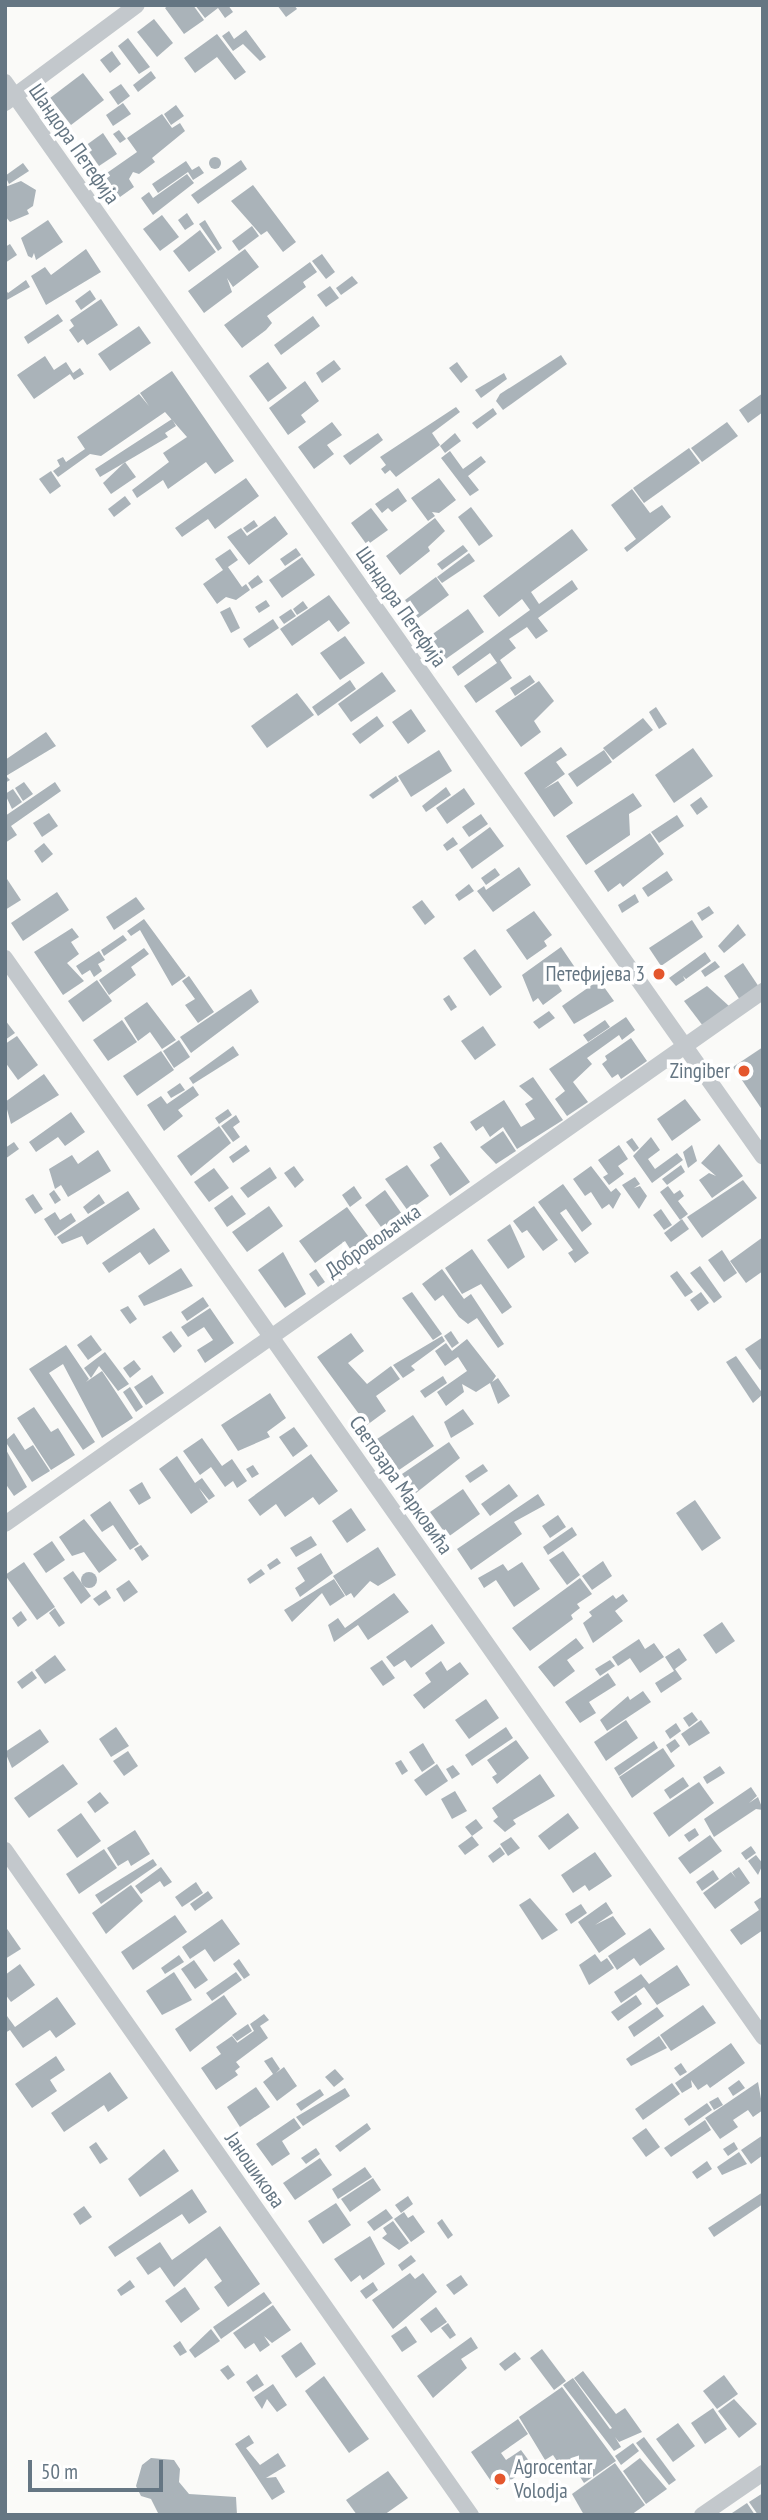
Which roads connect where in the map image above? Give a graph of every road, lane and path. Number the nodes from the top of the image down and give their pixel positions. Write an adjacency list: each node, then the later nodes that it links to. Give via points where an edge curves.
1 (137, 5): 3 (street)
2 (5, 82): 3 (street, Шандора Петефија)
3 (10, 99): 6 (street, Шандора Петефија)
4 (5, 958): 8 (street, Светозара Марковића)
5 (763, 991): 6 (street, Добровољачка)
6 (685, 1047): 7 (street, Шандора Петефија); 8 (street, Добровољачка)
7 (763, 1157)
8 (272, 1338): 9 (street, Добровољачка); 11 (street, Светозара Марковића)
9 (5, 1524)
10 (5, 1850): 13 (street, Јаношикова)
11 (763, 2037)
12 (763, 2473): 14 (street)
13 (471, 2515)
14 (702, 2515)

